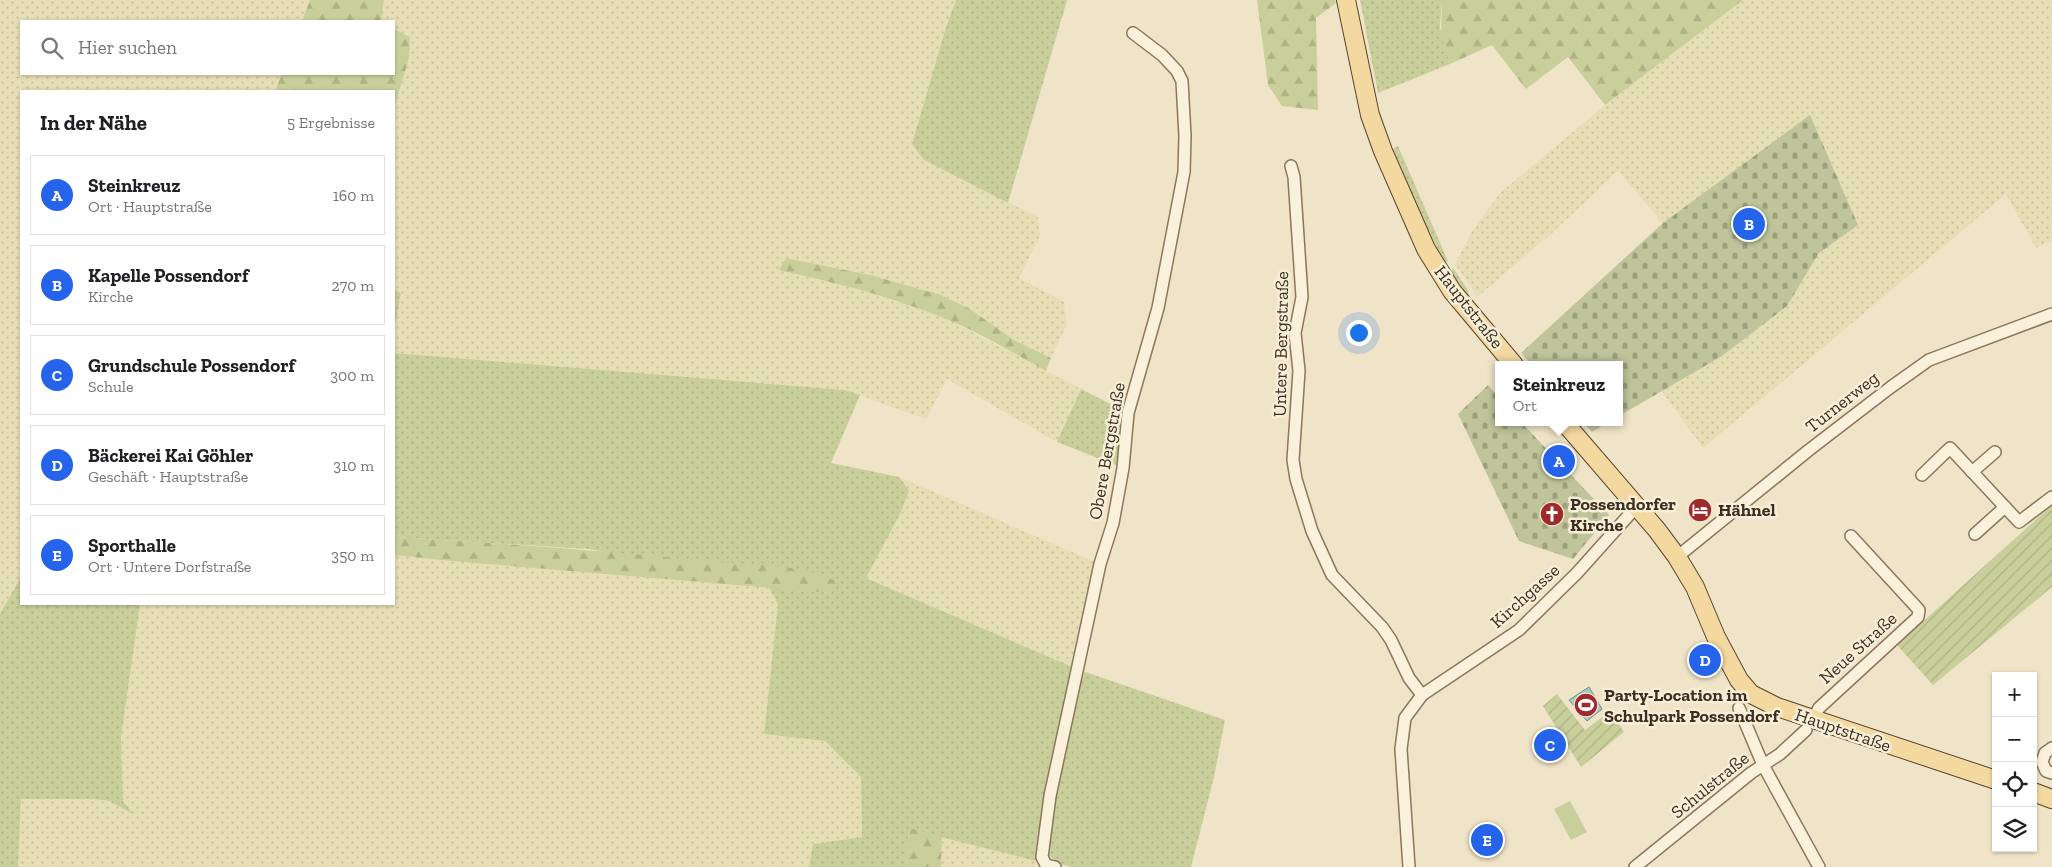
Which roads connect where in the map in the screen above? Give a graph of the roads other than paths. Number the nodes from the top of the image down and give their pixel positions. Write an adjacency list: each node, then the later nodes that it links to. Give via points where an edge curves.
1 (1346, 0): 5 (main road, Hauptstraße, via 1370,115 1382,151 1426,249 1452,291)
2 (1133, 33): 25 (street, Obere Bergstraße, via 1162,55 1182,81 1184,172 1158,308 1128,414 1113,523 1100,564 1050,796 1042,858)
3 (1291, 166): 16 (street, Untere Bergstraße, via 1302,279 1295,333 1299,371 1293,460 1296,478 1312,531 1332,575 1382,627 1409,678)
4 (2052, 314): 15 (street, Turnerweg, via 1929,360 1801,456)
5 (1511, 361)
6 (1567, 426): 11 (main road, Hauptstraße)
7 (1995, 452): 8 (street)
8 (1972, 472): 9 (street, via 1950,448); 12 (street)
9 (1922, 474)
10 (2052, 497): 12 (street, via 2019,522)
11 (1637, 506): 15 (main road, Hauptstraße); 16 (street, Kirchgasse, via 1577,573 1519,630)
12 (2004, 507): 13 (street)
13 (1975, 534)
14 (1851, 536): 18 (street, Neue Straße, via 1919,610 1918,617 1819,708)
15 (1677, 557): 18 (main road, Hauptstraße, via 1739,680 1751,694)
16 (1422, 695): 26 (street, Kirchgasse, via 1404,718 1402,730)
17 (1739, 708): 20 (street)
18 (1810, 725): 20 (street, Schulstraße); 22 (main road, Hauptstraße)
19 (2052, 748): 21 (street, via 2042,762)
20 (1764, 765): 27 (street, Schulstraße); 28 (street)
21 (2052, 773)
22 (1992, 779)
23 (2037, 793): 24 (main road)
24 (2052, 799)
25 (1051, 866)
26 (1409, 867)
27 (1635, 867)
28 (1819, 867)

